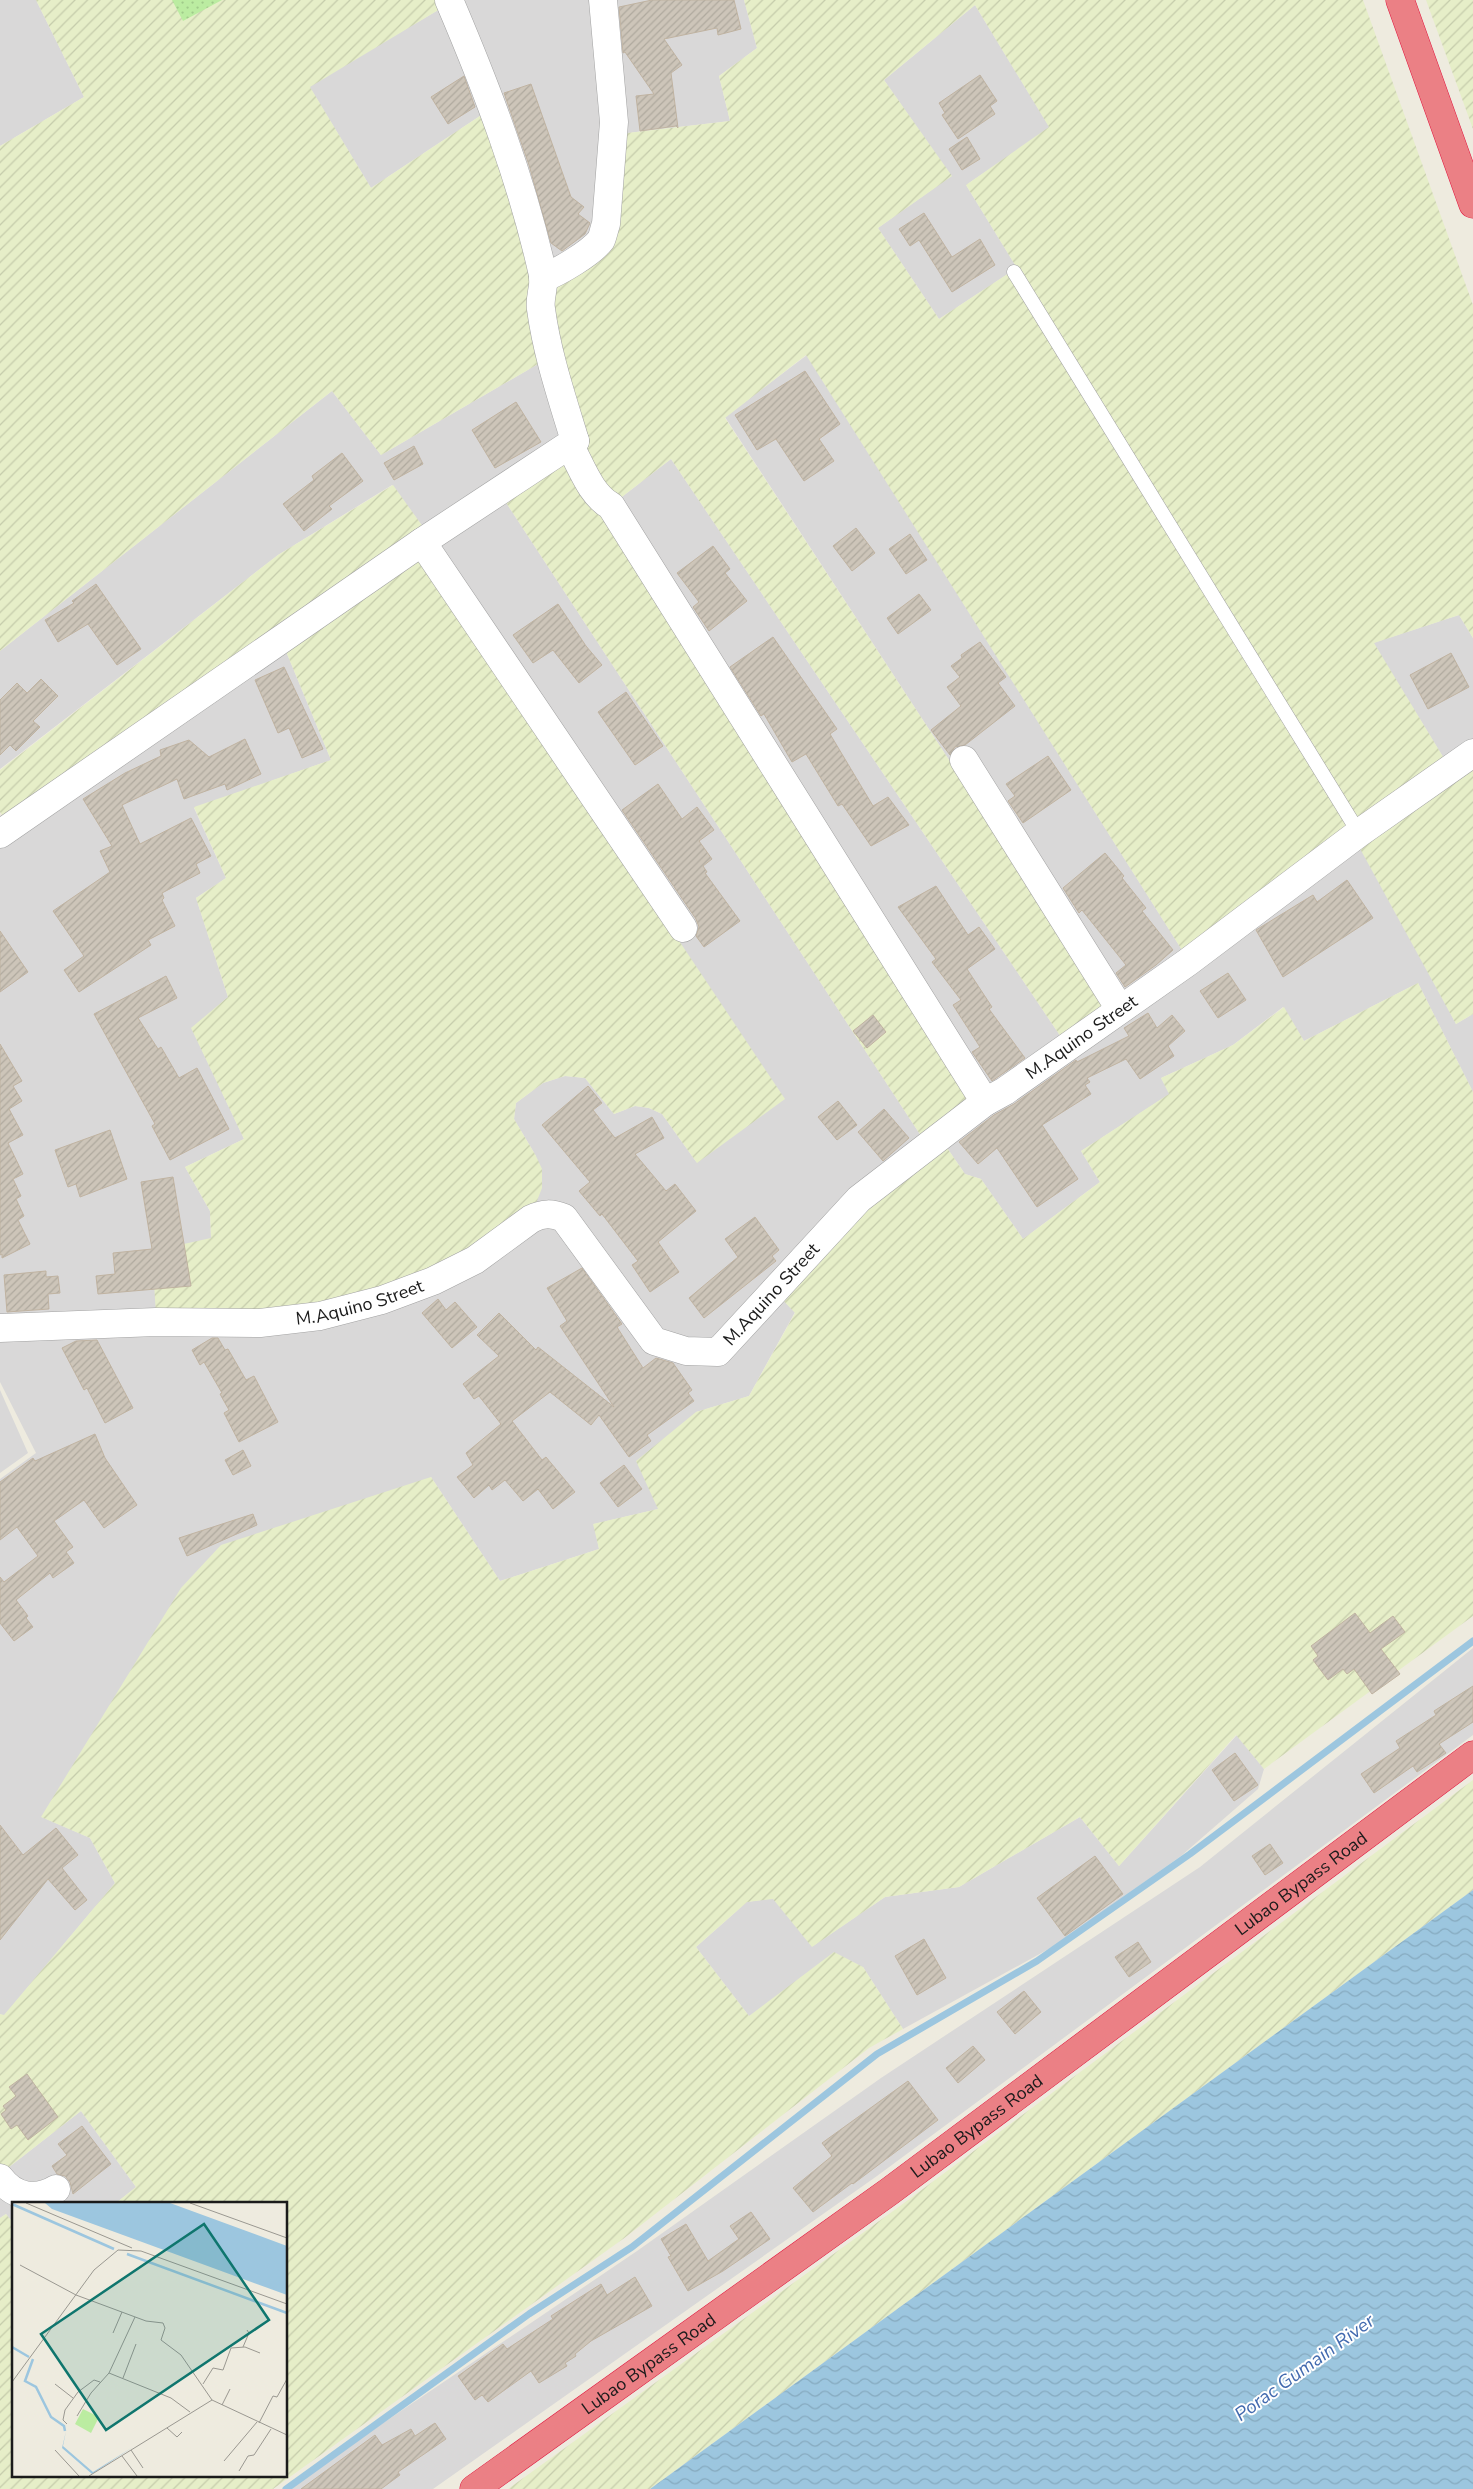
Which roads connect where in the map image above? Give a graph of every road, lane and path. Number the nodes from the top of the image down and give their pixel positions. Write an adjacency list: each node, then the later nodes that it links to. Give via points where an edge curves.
1 (448, 0): 6 (street, via 494,108)
2 (602, 0): 6 (street, via 614,122 606,224 601,239 591,249)
3 (1400, 0): 4 (highway)
4 (1473, 204)
5 (1014, 272): 11 (lane)
6 (543, 278): 7 (street, via 540,307)
7 (575, 441): 8 (street); 15 (street, via 571,448 588,480 601,500 611,506)
8 (422, 542): 12 (street); 13 (street)
9 (1473, 753): 11 (street, M.Aquino Street)
10 (964, 760): 14 (street)
11 (1360, 832): 14 (street, M.Aquino Street, via 1188,962)
12 (0, 834)
13 (683, 928)
14 (1120, 1009): 15 (street, M.Aquino Street)
15 (986, 1102): 16 (street, M.Aquino Street, via 859,1199 718,1352 686,1352 654,1341 564,1218 554,1214 531,1219 475,1260 433,1281 382,1300 320,1316 260,1323 156,1322)
16 (0, 1328)
17 (1473, 1755): 20 (highway, Lubao Bypass Road, via 890,2191)
18 (0, 2178): 19 (street, via 8,2188 27,2196 44,2196)
19 (56, 2190)
20 (474, 2489)

